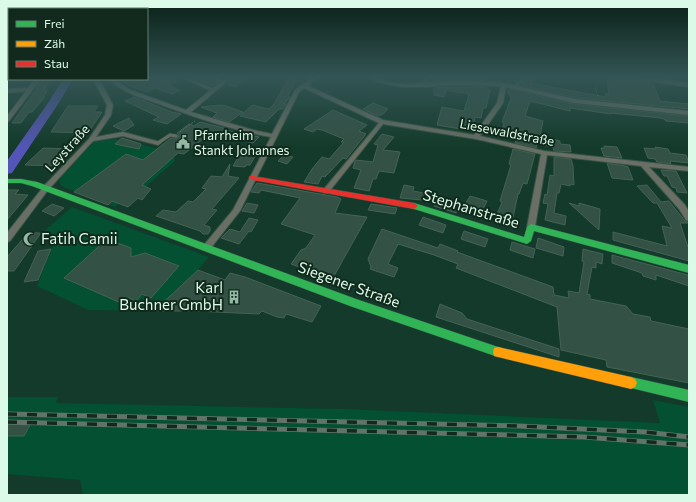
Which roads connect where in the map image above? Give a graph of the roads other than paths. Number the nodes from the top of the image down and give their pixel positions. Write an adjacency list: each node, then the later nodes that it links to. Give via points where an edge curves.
1 (22, 100): 11 (street)
2 (108, 100): 16 (street, Leystraße, via 110,105 108,115)
3 (154, 100): 9 (street)
4 (201, 100): 9 (street)
5 (292, 100): 14 (street)
6 (340, 100): 12 (street, Liesewaldstraße)
7 (501, 100): 15 (street)
8 (578, 100): 10 (street)
9 (187, 112): 14 (street)
10 (689, 113)
11 (7, 120)
12 (382, 122): 15 (street, Liesewaldstraße); 24 (street)
13 (176, 136): 17 (lane, via 170,135)
14 (274, 136): 21 (street)
15 (476, 137): 18 (street, Liesewaldstraße)
16 (91, 140): 17 (street, via 123,134); 23 (street, Leystraße)
17 (158, 143)
18 (544, 153): 19 (street, Liesewaldstraße); 26 (street)
19 (643, 164): 20 (street, Liesewaldstraße); 25 (street)
20 (689, 168)
21 (253, 178): 24 (main road, Stephanstraße); 28 (street, via 236,211)
22 (7, 181): 23 (main road, Siegener Straße, via 21,181)
23 (46, 188): 27 (street, Leystraße); 28 (main road, Siegener Straße)
24 (326, 190): 26 (main road, Stephanstraße, via 415,206 527,241)
25 (689, 218)
26 (531, 227): 29 (main road, Stephanstraße)
27 (7, 239)
28 (207, 247): 30 (main road, Siegener Straße, via 354,303 504,354)
29 (689, 269)
30 (689, 396)

